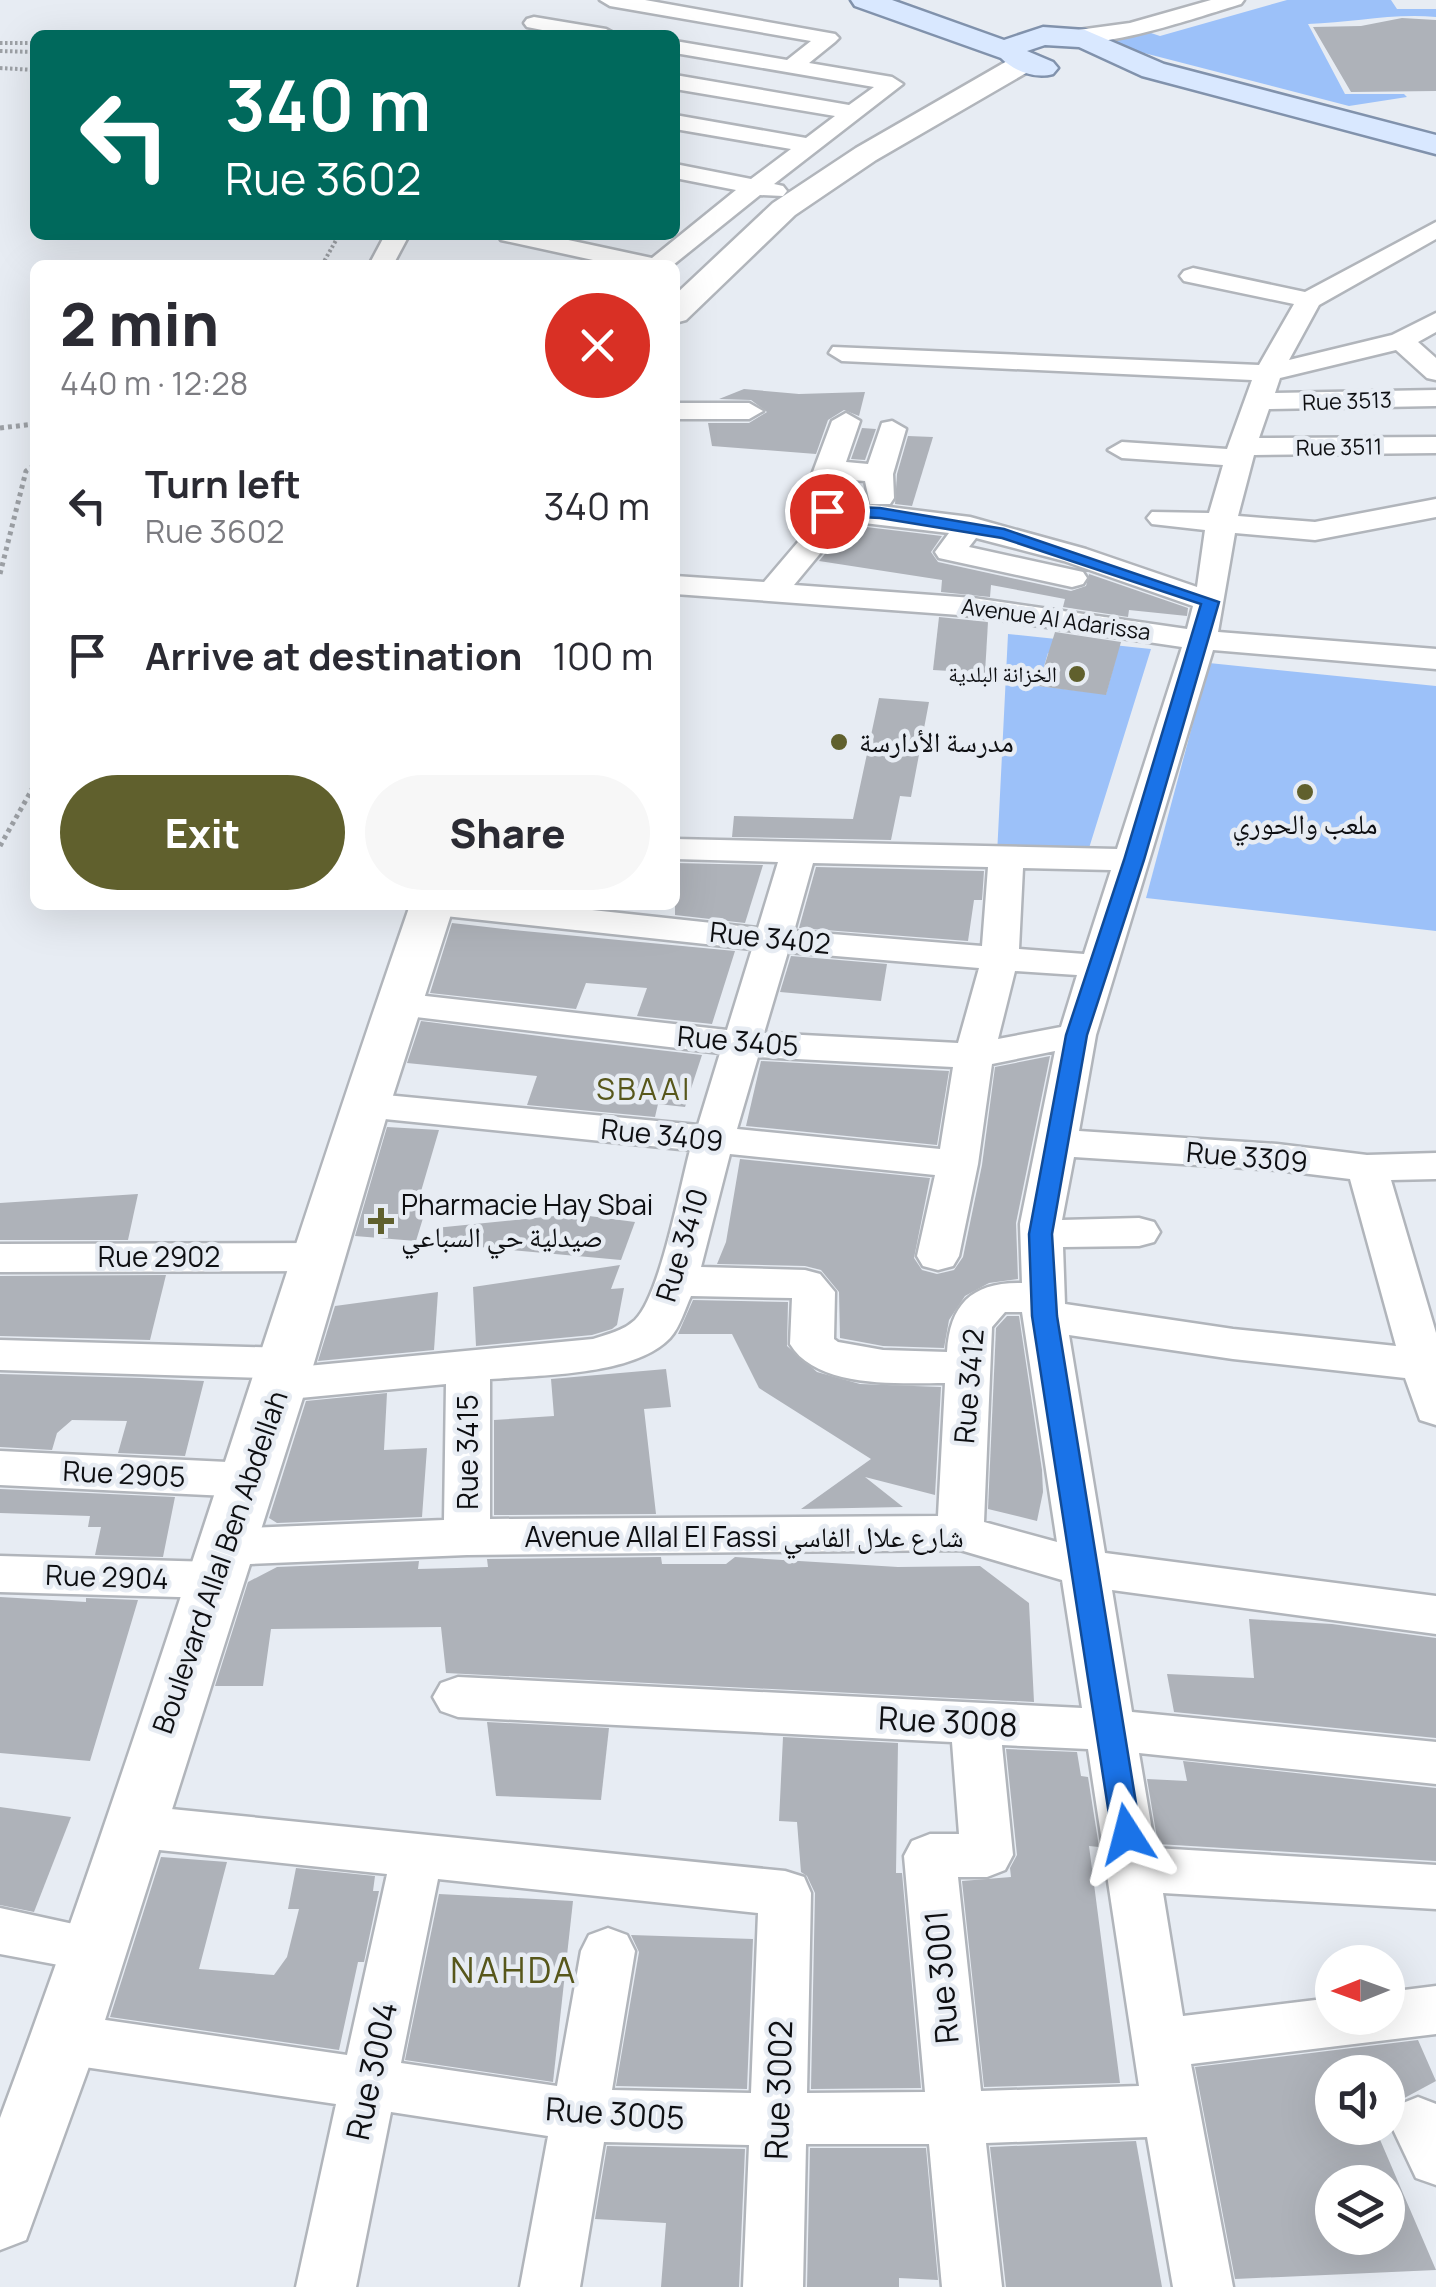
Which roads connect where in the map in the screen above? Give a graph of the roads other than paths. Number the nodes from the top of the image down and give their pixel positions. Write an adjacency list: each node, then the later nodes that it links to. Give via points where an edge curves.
1 (610, 0): 13 (street, via 828,38)
2 (865, 0): 5 (main road)
3 (1234, 0): 7 (street)
4 (558, 8): 6 (street)
5 (897, 9): 8 (main road); 12 (main road)
6 (525, 29)
7 (1132, 29): 8 (street); 10 (street)
8 (1057, 37): 10 (main road); 12 (main road, via 1020,42)
9 (680, 48): 11 (street)
10 (1104, 48): 14 (main road, via 1100,63); 20 (main road, via 1153,70)
11 (706, 52): 13 (street); 15 (street)
12 (1016, 56): 14 (main road); 17 (street, via 1024,63)
13 (792, 67): 18 (street, via 892,84)
14 (1062, 69): 17 (street); 22 (main road, via 1140,75)
15 (680, 70)
16 (680, 83): 18 (street)
17 (962, 101): 25 (street)
18 (854, 113): 21 (street)
19 (680, 123): 21 (street)
20 (1436, 145)
21 (811, 146): 24 (street)
22 (1436, 154)
23 (680, 172): 24 (street)
24 (760, 188): 25 (street); 27 (street)
25 (803, 196): 34 (street)
26 (680, 219): 27 (street)
27 (706, 224): 31 (street)
28 (1436, 229): 33 (street)
29 (534, 240): 30 (street)
30 (631, 260)
31 (661, 260)
32 (1193, 276): 33 (street)
33 (1309, 300): 40 (street)
34 (680, 309)
35 (1434, 325): 36 (street)
36 (1400, 341): 38 (street); 39 (street)
37 (842, 353): 40 (street)
38 (1339, 357): 40 (street); 42 (street)
39 (1436, 372)
40 (1263, 386): 42 (street, Rue 3513, via 1292,403); 49 (street)
41 (1436, 398): 42 (street, Rue 3513)
42 (1378, 400): 47 (street)
43 (747, 410): 44 (street)
44 (680, 411)
45 (846, 421): 50 (street)
46 (892, 429): 51 (street)
47 (1422, 445): 49 (street, Rue 3511)
48 (1122, 450): 49 (street, Rue 3511)
49 (1240, 453): 56 (street)
50 (830, 469): 51 (street); 53 (street, via 816,504)
51 (878, 474): 54 (street)
52 (1436, 508): 56 (street, via 1315,531)
53 (833, 512): 54 (street); 58 (street)
54 (880, 513): 59 (street, via 970,526 1095,562)
55 (1162, 518): 56 (street)
56 (1222, 524): 59 (street)
57 (680, 585): 58 (street, Avenue Al Adarissa)
58 (771, 593): 59 (street, Avenue Al Adarissa)
59 (1206, 621): 60 (street, Avenue Al Adarissa); 64 (street)
60 (1436, 659)
61 (680, 849): 62 (street)
62 (799, 852): 63 (street); 67 (street, Rue 3410)
63 (1006, 857): 64 (street); 68 (street)
64 (1134, 860): 69 (street)
65 (430, 910): 70 (street, Boulevard Allal Ben Abdellah)
66 (491, 910): 67 (street, Rue 3402)
67 (772, 940): 68 (street, Rue 3402); 72 (street, Rue 3410)
68 (1000, 959): 69 (street, Rue 3402); 73 (street)
69 (1097, 966): 71 (street)
70 (399, 1004): 72 (street, Rue 3405); 74 (street, Boulevard Allal Ben Abdellah)
71 (1076, 1035): 73 (street, Rue 3405); 76 (street)
72 (743, 1044): 73 (street, Rue 3405); 75 (street, Rue 3410)
73 (974, 1056): 77 (street)
74 (366, 1105): 75 (street, Rue 3409); 82 (street, Boulevard Allal Ben Abdellah)
75 (713, 1141): 77 (street, Rue 3409); 85 (street, Rue 3410)
76 (1058, 1143): 79 (street, Rue 3309); 81 (street)
77 (958, 1164): 83 (street)
78 (1436, 1166): 79 (street, Rue 3309)
79 (1367, 1168): 90 (street)
80 (1139, 1232): 81 (street)
81 (1040, 1234): 86 (street)
82 (318, 1256): 84 (street, Rue 2902); 91 (street, Boulevard Allal Ben Abdellah)
83 (938, 1256)
84 (0, 1258)
85 (676, 1281): 88 (street, Rue 3410, via 655,1328 635,1341 595,1354); 89 (street, via 805,1284 814,1292 812,1344 822,1354)
86 (1044, 1307): 89 (street, Rue 3412, via 995,1298 984,1303 970,1327); 90 (street, via 1233,1344); 97 (street)
87 (0, 1355): 91 (street, Rue 3410)
88 (468, 1367): 91 (street, Rue 3410); 95 (street, Rue 3415)
89 (966, 1368): 94 (street, Rue 3412)
90 (1429, 1372)
91 (283, 1374): 93 (street, Boulevard Allal Ben Abdellah)
92 (0, 1468): 93 (street, Rue 2905)
93 (248, 1480): 96 (street, Boulevard Allal Ben Abdellah)
94 (960, 1532): 95 (street, Avenue Allal El Fassi شارع علال الفاسي); 97 (street, Avenue Allal El Fassi شارع علال الفاسي)
95 (467, 1537): 96 (street, Avenue Allal El Fassi شارع علال الفاسي)
96 (219, 1564): 98 (street, Rue 2904); 104 (street, Boulevard Allal Ben Abdellah)
97 (1084, 1568): 99 (street, Avenue Allal El Fassi شارع علال الفاسي); 102 (street)
98 (0, 1574)
99 (1436, 1615)
100 (458, 1697): 101 (street, Rue 3008)
101 (974, 1723): 102 (street, Rue 3008); 120 (street, Rue 3001, via 988,1855 930,1856)
102 (1111, 1730): 103 (street, Rue 3008); 106 (street)
103 (1436, 1763)
104 (131, 1826): 105 (street); 109 (street, Boulevard Allal Ben Abdellah)
105 (417, 1854): 116 (street, Rue 3004); 119 (street, Rue 3002, via 785,1893)
106 (1132, 1869): 107 (street); 115 (street)
107 (1436, 1887)
108 (0, 1931): 109 (street)
109 (91, 1948): 114 (street, Boulevard Allal Ben Abdellah)
110 (608, 1951): 118 (street)
111 (1436, 2010): 112 (street)
112 (1405, 2014)
113 (1315, 2025): 115 (street)
114 (64, 2040): 116 (street, Rue 3005); 121 (street, Boulevard Allal Ben Abdellah)
115 (1160, 2043): 117 (street)
116 (370, 2087): 118 (street, Rue 3005); 122 (street, Rue 3004)
117 (1171, 2111): 120 (street, Rue 3005); 126 (street)
118 (580, 2115): 119 (street, Rue 3005); 123 (street)
119 (777, 2118): 120 (street, Rue 3005); 124 (street, Rue 3002)
120 (955, 2118): 125 (street, Rue 3001)
121 (0, 2216)
122 (326, 2287)
123 (550, 2287)
124 (773, 2287)
125 (972, 2287)
126 (1203, 2287)

